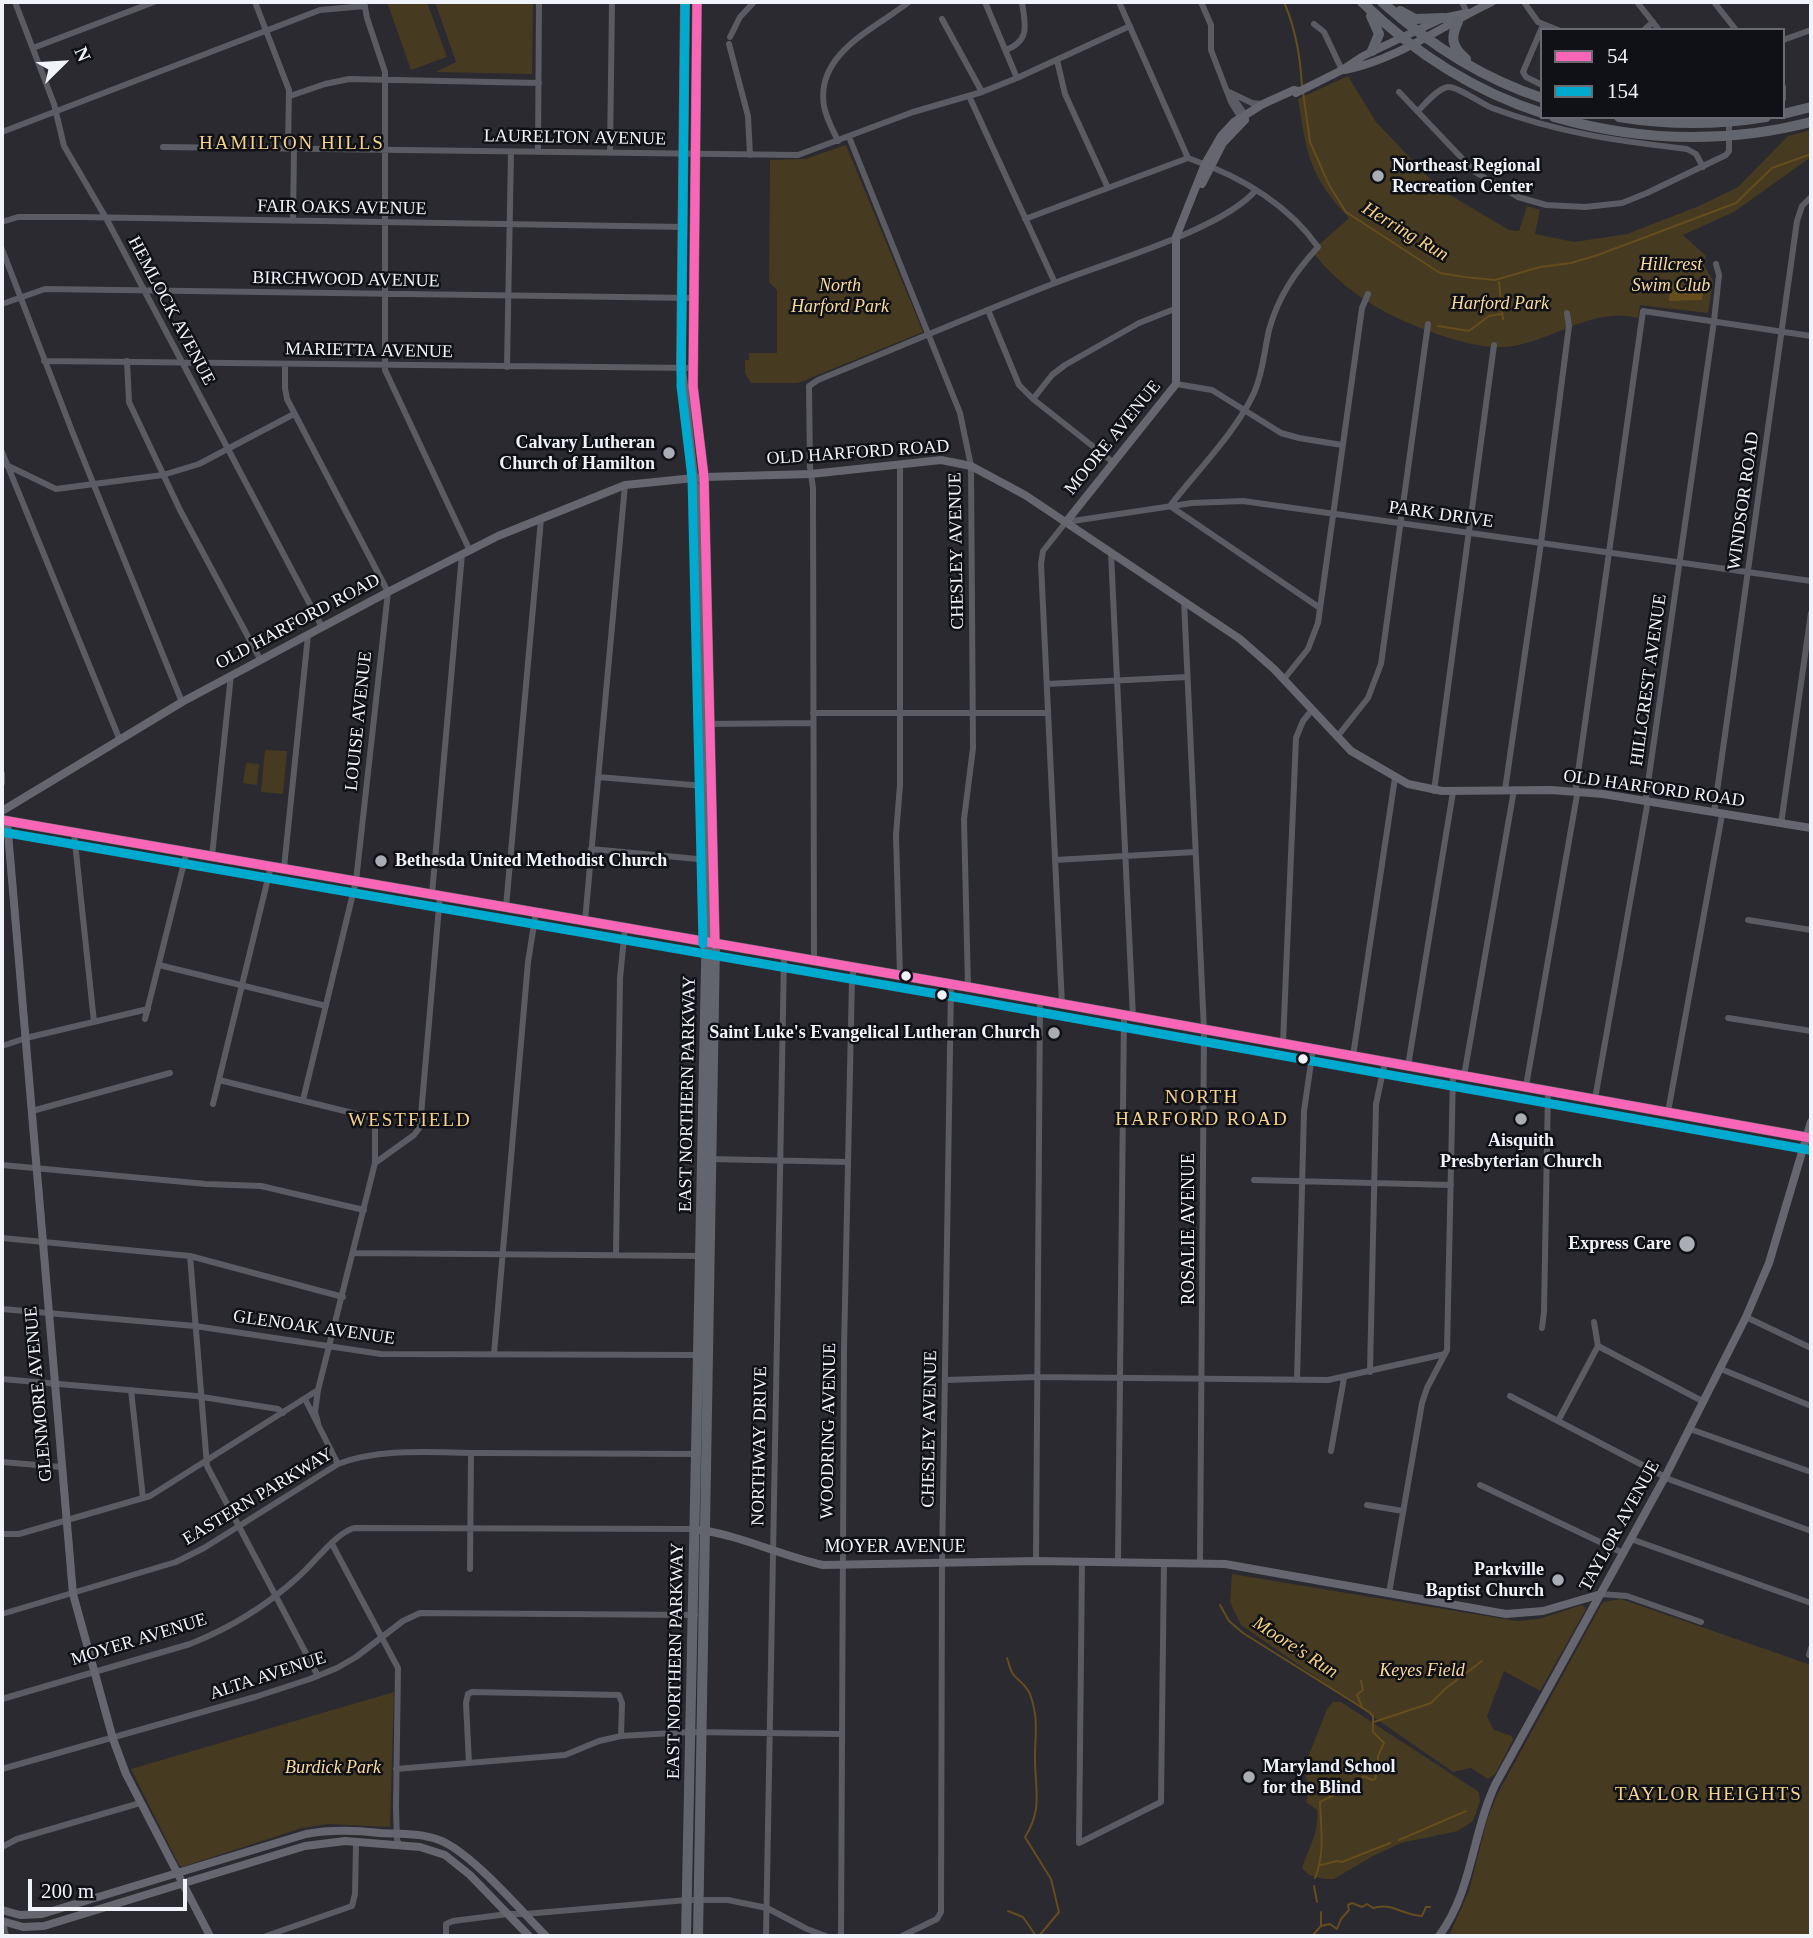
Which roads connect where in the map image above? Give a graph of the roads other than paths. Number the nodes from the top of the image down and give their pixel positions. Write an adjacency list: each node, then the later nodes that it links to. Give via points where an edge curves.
1 (15, 2): 42 (street, HEMLOCK AVENUE)
2 (154, 2): 42 (street)
3 (255, 2): 37 (street)
4 (540, 2): 50 (street)
5 (612, 2): 80 (street)
6 (685, 2): 81 (main road, EAST NORTHERN PARKWAY)
7 (697, 2): 81 (main road, EAST NORTHERN PARKWAY)
8 (754, 2): 82 (street, via 729,40 748,116)
9 (909, 2): 74 (street, via 855,39 829,72 823,103)
10 (985, 2): 43 (street)
11 (1021, 2): 43 (street, via 1024,33 1019,43)
12 (1119, 2): 29 (street)
13 (1201, 2): 54 (street, via 1212,25 1211,50)
14 (1361, 2): 41 (main road); 44 (main road, via 1378,29)
15 (1383, 2): 23 (main road, via 1415,19); 35 (main road)
16 (1462, 2): 22 (street)
17 (1492, 2): 22 (street)
18 (1524, 2): 28 (street)
19 (1637, 2): 26 (street)
20 (1714, 2): 34 (street)
21 (364, 4): 37 (street, via 320,10); 49 (street, via 384,63)
22 (1468, 13): 23 (street); 25 (street)
23 (1443, 18): 35 (street)
24 (942, 19): 53 (street)
25 (1458, 22): 39 (street); 47 (main road, via 1454,45)
26 (1653, 22): 32 (street); 33 (street)
27 (1314, 24): 46 (street, via 1324,32)
28 (1543, 25): 30 (street); 31 (street)
29 (1130, 26): 45 (street, LAURELTON AVENUE); 83 (street)
30 (1542, 28)
31 (1552, 28)
32 (1646, 28)
33 (1658, 28)
34 (1734, 28)
35 (1416, 30): 39 (main road); 41 (street)
36 (1811, 30): 40 (street)
37 (266, 31): 56 (street); 62 (street)
38 (1540, 32): 51 (street, via 1523,72)
39 (1425, 37): 41 (street); 47 (main road)
40 (1785, 39)
41 (1406, 41): 44 (street); 46 (street, via 1363,65); 63 (main road, via 1475,85)
42 (33, 48): 62 (street, HEMLOCK AVENUE)
43 (1006, 50): 48 (street)
44 (1372, 51): 46 (street)
45 (1058, 60): 48 (street, LAURELTON AVENUE); 86 (street, via 1069,104)
46 (1342, 70): 52 (street)
47 (1482, 73): 58 (main road)
48 (1017, 78): 53 (street, LAURELTON AVENUE)
49 (385, 80): 50 (street); 56 (street, via 337,81); 77 (street)
50 (539, 83): 79 (street)
51 (1540, 84)
52 (1298, 91): 59 (street); 65 (street)
53 (982, 92): 57 (street, LAURELTON AVENUE)
54 (1229, 92): 59 (street); 65 (street)
55 (1399, 92): 61 (street)
56 (290, 96): 76 (street)
57 (969, 96): 72 (street, LAURELTON AVENUE, via 913,111); 90 (street)
58 (1540, 97)
59 (1263, 104): 65 (street)
60 (1811, 107): 64 (main road)
61 (1418, 110): 85 (street, via 1443,89 1452,88 1552,128 1687,149); 85 (street, via 1475,172 1518,197 1546,205 1622,203)
62 (56, 111): 71 (street); 89 (street, HEMLOCK AVENUE, via 64,146)
63 (1540, 112)
64 (1785, 114)
65 (1244, 118): 84 (street, MOORE AVENUE)
66 (1563, 119): 73 (main road, via 1636,135)
67 (1636, 119): 69 (main road)
68 (1751, 119): 69 (main road)
69 (1729, 122): 73 (street)
70 (1811, 122): 73 (main road)
71 (2, 132)
72 (849, 137): 74 (street, LAURELTON AVENUE); 113 (street, CHESLEY AVENUE)
73 (1728, 137): 85 (street, via 1726,155)
74 (838, 141): 82 (street, LAURELTON AVENUE, via 803,155)
75 (163, 148): 76 (street, LAURELTON AVENUE)
76 (291, 149): 77 (street, LAURELTON AVENUE); 91 (street)
77 (386, 150): 78 (street, LAURELTON AVENUE); 93 (street)
78 (511, 152): 79 (street, LAURELTON AVENUE); 94 (street)
79 (538, 152): 80 (street, LAURELTON AVENUE)
80 (610, 153): 81 (street, LAURELTON AVENUE)
81 (689, 154): 82 (street, LAURELTON AVENUE); 95 (main road, EAST NORTHERN PARKWAY); 105 (main road, EAST NORTHERN PARKWAY)
82 (750, 155)
83 (1188, 158): 84 (street); 86 (street)
84 (1208, 165): 87 (street); 96 (street, MOORE AVENUE)
85 (1703, 167)
86 (1108, 188): 90 (street)
87 (1256, 190): 96 (street, via 1235,210); 125 (street, via 1288,214 1318,247 1283,294 1270,328 1260,379)
88 (1811, 197): 112 (street, WINDSOR ROAD, via 1797,221)
89 (106, 218): 91 (street, FAIR OAKS AVENUE); 92 (street, FAIR OAKS AVENUE, via 18,217); 100 (street, HEMLOCK AVENUE)
90 (1025, 219): 99 (street)
91 (293, 221): 93 (street, FAIR OAKS AVENUE)
92 (2, 222)
93 (387, 222): 94 (street, FAIR OAKS AVENUE); 102 (street)
94 (509, 224): 95 (street, FAIR OAKS AVENUE); 103 (street)
95 (683, 227): 105 (main road, EAST NORTHERN PARKWAY)
96 (1176, 237): 99 (street); 107 (street, MOORE AVENUE)
97 (2, 249): 104 (street)
98 (1716, 264): 110 (street, HILLCREST AVENUE)
99 (1055, 283): 108 (street)
100 (145, 291): 102 (street, BIRCHWOOD AVENUE); 104 (street, BIRCHWOOD AVENUE, via 45,289); 118 (street, HEMLOCK AVENUE)
101 (1368, 294): 127 (street, via 1362,308)
102 (387, 295): 103 (street, BIRCHWOOD AVENUE); 120 (street)
103 (508, 295): 105 (street, BIRCHWOOD AVENUE); 121 (street)
104 (20, 297): 106 (street, BIRCHWOOD AVENUE); 116 (street)
105 (688, 298): 122 (main road, EAST NORTHERN PARKWAY)
106 (2, 304)
107 (1177, 308): 123 (street, MOORE AVENUE); 124 (street, via 1139,323 1065,365)
108 (988, 310): 113 (street); 124 (street, via 1016,380)
109 (1567, 313): 145 (street)
110 (1714, 321): 112 (street); 148 (street, via 1643,311); 149 (street, HILLCREST AVENUE)
111 (1428, 324): 143 (street)
112 (1782, 331): 114 (street); 150 (street, WINDSOR ROAD)
113 (929, 334): 133 (street, CHESLEY AVENUE, via 960,413); 134 (street, via 811,383)
114 (1811, 336)
115 (1494, 345): 144 (street)
116 (44, 361): 117 (street, MARIETTA AVENUE); 137 (street)
117 (127, 361): 118 (street, MARIETTA AVENUE); 135 (street, via 127,395)
118 (183, 362): 119 (street, MARIETTA AVENUE); 128 (street, HEMLOCK AVENUE)
119 (285, 364): 120 (street, MARIETTA AVENUE); 126 (street, via 285,393)
120 (385, 365): 121 (street, MARIETTA AVENUE); 146 (street)
121 (507, 367): 122 (street, MARIETTA AVENUE)
122 (687, 368): 136 (main road, EAST NORTHERN PARKWAY)
123 (1176, 384): 125 (street, via 1212,390); 130 (street, MOORE AVENUE)
124 (1033, 399): 130 (street)
125 (1245, 411): 127 (street, via 1281,433); 139 (street)
126 (295, 414): 128 (street); 152 (street)
127 (1342, 445): 140 (street)
128 (228, 449): 135 (street); 156 (street, HEMLOCK AVENUE)
129 (2, 452): 131 (street)
130 (1114, 463): 142 (street, MOORE AVENUE)
131 (5, 464): 137 (street, via 56,489); 173 (street)
132 (900, 464): 133 (street, OLD HARFORD ROAD, via 948,461); 134 (street, OLD HARFORD ROAD); 167 (street)
133 (971, 466): 142 (street, OLD HARFORD ROAD); 168 (street, CHESLEY AVENUE)
134 (811, 474): 136 (street, OLD HARFORD ROAD); 166 (street)
135 (163, 475): 137 (street); 158 (street)
136 (699, 477): 138 (street, OLD HARFORD ROAD); 171 (main road, EAST NORTHERN PARKWAY)
137 (93, 484): 164 (street)
138 (625, 485): 141 (street, OLD HARFORD ROAD); 175 (street)
139 (1170, 506): 140 (street, PARK DRIVE, via 1243,501); 142 (street, PARK DRIVE); 154 (street)
140 (1333, 512): 143 (street, PARK DRIVE); 154 (street)
141 (541, 519): 146 (street, OLD HARFORD ROAD); 201 (street)
142 (1066, 522): 147 (street, OLD HARFORD ROAD); 163 (street, via 1041,558)
143 (1401, 523): 144 (street, PARK DRIVE); 172 (street, via 1378,674 1363,705)
144 (1469, 533): 145 (street, PARK DRIVE); 180 (street)
145 (1541, 543): 148 (street, PARK DRIVE); 179 (street)
146 (466, 553): 152 (street, OLD HARFORD ROAD); 200 (street)
147 (1111, 553): 153 (street, OLD HARFORD ROAD); 162 (street)
148 (1609, 553): 149 (street, PARK DRIVE); 181 (street)
149 (1680, 563): 150 (street, PARK DRIVE); 183 (street, HILLCREST AVENUE)
150 (1748, 572): 151 (street, PARK DRIVE); 185 (street, WINDSOR ROAD)
151 (1811, 581)
152 (388, 592): 156 (street, OLD HARFORD ROAD); 199 (street, LOUISE AVENUE)
153 (1184, 601): 160 (street, ROSALIE AVENUE); 161 (street, OLD HARFORD ROAD, via 1248,645)
154 (1320, 608): 161 (street, via 1313,640)
155 (1811, 613): 187 (street)
156 (322, 627): 157 (street, OLD HARFORD ROAD)
157 (308, 635): 158 (street, OLD HARFORD ROAD); 198 (street)
158 (260, 659): 159 (street, OLD HARFORD ROAD)
159 (231, 676): 164 (street, OLD HARFORD ROAD); 193 (street)
160 (1187, 677): 162 (street); 192 (street, ROSALIE AVENUE)
161 (1284, 679): 165 (street, OLD HARFORD ROAD)
162 (1117, 681): 163 (street); 194 (street)
163 (1047, 684): 169 (street)
164 (182, 702): 173 (street, OLD HARFORD ROAD)
165 (1312, 710): 172 (street, OLD HARFORD ROAD); 227 (street, via 1300,726 1296,746)
166 (813, 713): 167 (street); 170 (street)
167 (900, 713): 168 (street); 212 (street, via 896,835)
168 (972, 713): 169 (street); 215 (street, CHESLEY AVENUE, via 973,760 964,819)
169 (1048, 713): 196 (street)
170 (813, 723): 171 (street); 209 (street)
171 (705, 724): 178 (main road, EAST NORTHERN PARKWAY)
172 (1336, 737): 176 (street, OLD HARFORD ROAD, via 1357,756)
173 (119, 738): 184 (street, OLD HARFORD ROAD)
174 (2, 774): 177 (street)
175 (598, 776): 178 (street); 190 (street)
176 (1395, 778): 180 (street, OLD HARFORD ROAD); 230 (street)
177 (2, 783)
178 (706, 787): 195 (main road, EAST NORTHERN PARKWAY)
179 (1510, 790): 181 (street, OLD HARFORD ROAD); 182 (street, OLD HARFORD ROAD); 234 (street)
180 (1434, 791): 182 (street, OLD HARFORD ROAD)
181 (1577, 791): 183 (street, OLD HARFORD ROAD); 236 (street)
182 (1453, 792): 232 (street)
183 (1647, 801): 185 (street, OLD HARFORD ROAD); 238 (street, HILLCREST AVENUE)
184 (2, 811)
185 (1718, 814): 187 (street, OLD HARFORD ROAD); 242 (street, WINDSOR ROAD)
186 (4, 820): 189 (main road); 226 (street, GLENMORE AVENUE)
187 (1782, 824): 188 (street, OLD HARFORD ROAD)
188 (1811, 828)
189 (74, 833): 191 (main road); 223 (street)
190 (591, 849): 195 (street); 204 (street)
191 (187, 851): 193 (main road); 210 (street)
192 (1195, 852): 194 (street); 224 (street, ROSALIE AVENUE)
193 (212, 856): 197 (main road)
194 (1125, 856): 196 (street); 220 (street)
195 (710, 860): 207 (main road, EAST NORTHERN PARKWAY)
196 (1055, 860): 217 (street)
197 (271, 866): 198 (main road); 214 (street)
198 (284, 868): 199 (main road)
199 (356, 881): 200 (main road); 218 (street, LOUISE AVENUE)
200 (436, 895): 201 (main road); 248 (street, via 420,1127)
201 (506, 907): 202 (main road)
202 (536, 912): 204 (main road); 259 (street)
203 (1748, 920): 206 (street)
204 (585, 921): 205 (main road)
205 (625, 928): 207 (main road); 260 (street, via 620,978)
206 (1811, 930)
207 (711, 943): 208 (main road); 245 (main road, EAST NORTHERN PARKWAY)
208 (785, 956): 209 (main road); 246 (street, NORTHWAY DRIVE)
209 (814, 961): 211 (main road)
210 (159, 965): 214 (street); 219 (street)
211 (854, 968): 212 (main road); 247 (street, WOODRING AVENUE)
212 (900, 976): 213 (main road)
213 (951, 985): 215 (main road); 283 (street, CHESLEY AVENUE)
214 (242, 987): 218 (street); 235 (street)
215 (968, 987): 216 (main road)
216 (1040, 1001): 217 (main road); 278 (street)
217 (1062, 1005): 220 (main road)
218 (326, 1006): 239 (street, LOUISE AVENUE)
219 (148, 1009): 222 (street); 223 (street)
220 (1128, 1016): 224 (main road); 279 (street)
221 (1728, 1018): 225 (street)
222 (145, 1019)
223 (94, 1022): 226 (street)
224 (1205, 1030): 227 (main road); 282 (street, ROSALIE AVENUE)
225 (1811, 1031)
226 (26, 1038): 228 (street); 241 (street, GLENMORE AVENUE)
227 (1283, 1043): 229 (main road)
228 (2, 1046)
229 (1313, 1049): 230 (main road); 252 (street, via 1305,1097)
230 (1353, 1056): 231 (main road)
231 (1385, 1062): 232 (main road); 253 (street, via 1376,1104)
232 (1408, 1066): 234 (main road)
233 (170, 1073): 241 (street)
234 (1458, 1075): 236 (main road); 254 (street)
235 (219, 1080): 239 (street); 240 (street)
236 (1526, 1086): 237 (main road)
237 (1548, 1090): 238 (main road); 269 (street)
238 (1595, 1099): 242 (main road)
239 (303, 1100): 248 (street, via 366,1115 375,1124)
240 (213, 1104)
241 (32, 1111): 250 (street, GLENMORE AVENUE)
242 (1668, 1112): 244 (main road)
243 (1811, 1122): 244 (street, TAYLOR AVENUE)
244 (1809, 1137): 266 (street, TAYLOR AVENUE, via 1765,1276)
245 (707, 1159): 246 (street); 262 (main road, EAST NORTHERN PARKWAY)
246 (780, 1160): 247 (street); 318 (street, NORTHWAY DRIVE)
247 (848, 1162): 326 (street, WOODRING AVENUE)
248 (375, 1163): 255 (street)
249 (2, 1165): 250 (street)
250 (36, 1169): 255 (street, via 261,1186); 257 (street, GLENMORE AVENUE)
251 (1254, 1180): 252 (street)
252 (1302, 1182): 253 (street); 284 (street)
253 (1374, 1185): 254 (street); 277 (street)
254 (1451, 1185): 274 (street)
255 (364, 1210): 258 (street)
256 (2, 1238): 257 (street)
257 (42, 1242): 261 (street); 265 (street, GLENMORE AVENUE)
258 (354, 1252): 259 (street); 263 (street)
259 (504, 1254): 260 (street); 273 (street)
260 (616, 1255): 262 (street)
261 (190, 1256): 263 (street); 268 (street)
262 (705, 1256): 275 (main road, EAST NORTHERN PARKWAY)
263 (343, 1297): 271 (street)
264 (2, 1309): 265 (street, GLENOAK AVENUE)
265 (48, 1313): 268 (street, GLENOAK AVENUE); 285 (street, GLENMORE AVENUE)
266 (1746, 1317): 272 (street); 276 (street, TAYLOR AVENUE)
267 (1594, 1322): 270 (street)
268 (195, 1326): 271 (street, GLENOAK AVENUE); 289 (street)
269 (1542, 1328)
270 (1598, 1346): 291 (street); 294 (street)
271 (330, 1347): 273 (street, GLENOAK AVENUE, via 387,1354); 287 (street)
272 (1811, 1348)
273 (494, 1354): 275 (street, GLENOAK AVENUE)
274 (1445, 1354): 277 (street); 309 (street, via 1424,1397)
275 (703, 1355): 299 (main road, EAST NORTHERN PARKWAY)
276 (1721, 1369): 291 (street, TAYLOR AVENUE); 292 (street)
277 (1370, 1372): 280 (street)
278 (1037, 1377): 279 (street); 283 (street); 321 (street)
279 (1120, 1378): 282 (street); 320 (street)
280 (1344, 1378): 284 (street); 297 (street)
281 (2, 1379): 285 (street)
282 (1202, 1379): 284 (street); 325 (street, ROSALIE AVENUE)
283 (945, 1380): 323 (street, CHESLEY AVENUE)
284 (1297, 1380)
285 (55, 1384): 286 (street); 303 (street, GLENMORE AVENUE)
286 (131, 1390): 289 (street); 307 (street)
287 (318, 1390): 290 (street); 295 (street)
288 (1510, 1396): 294 (street)
289 (201, 1397): 293 (street); 300 (street)
290 (305, 1399): 293 (street); 295 (street)
291 (1704, 1402): 296 (street, TAYLOR AVENUE)
292 (1811, 1406)
293 (283, 1413): 300 (street)
294 (1558, 1421): 305 (street)
295 (318, 1423): 302 (street)
296 (1690, 1429): 304 (street); 305 (street, TAYLOR AVENUE)
297 (1331, 1451)
298 (471, 1453): 299 (street, EASTERN PARKWAY); 302 (street, EASTERN PARKWAY, via 380,1454); 312 (street)
299 (701, 1454): 313 (main road, EAST NORTHERN PARKWAY)
300 (206, 1461): 307 (street); 311 (street)
301 (2, 1462): 303 (street)
302 (338, 1464): 311 (street, EASTERN PARKWAY)
303 (61, 1467): 310 (street, GLENMORE AVENUE)
304 (1811, 1472)
305 (1665, 1477): 314 (street); 316 (street, TAYLOR AVENUE)
306 (1480, 1485): 319 (street)
307 (143, 1498): 310 (street)
308 (1367, 1505): 309 (street)
309 (1404, 1511): 328 (street)
310 (66, 1520): 315 (street, via 19,1534); 329 (street, GLENMORE AVENUE)
311 (239, 1526): 329 (street, EASTERN PARKWAY, via 160,1568); 331 (street)
312 (470, 1528): 313 (street, MOYER AVENUE); 317 (street, MOYER AVENUE, via 360,1527 345,1531); 327 (street)
313 (699, 1530): 318 (street, MOYER AVENUE); 334 (main road, EAST NORTHERN PARKWAY)
314 (1811, 1531)
315 (2, 1534)
316 (1631, 1539): 319 (street, TAYLOR AVENUE); 332 (street)
317 (332, 1544): 331 (street, MOYER AVENUE); 336 (street)
318 (772, 1549): 326 (street, MOYER AVENUE, via 808,1562); 341 (street, NORTHWAY DRIVE)
319 (1623, 1553): 330 (street, TAYLOR AVENUE)
320 (1118, 1561): 322 (street, MOYER AVENUE); 324 (street, MOYER AVENUE)
321 (1036, 1562): 322 (street, MOYER AVENUE); 323 (street, MOYER AVENUE)
322 (1082, 1562): 324 (street, via 1079,1843 1161,1802)
323 (942, 1563): 326 (street, MOYER AVENUE); 375 (street, CHESLEY AVENUE, via 940,1917)
324 (1164, 1563): 325 (street, MOYER AVENUE)
325 (1200, 1563): 328 (street, MOYER AVENUE)
326 (842, 1565): 342 (street, WOODRING AVENUE)
327 (470, 1569)
328 (1389, 1593): 330 (street, MOYER AVENUE, via 1513,1615)
329 (73, 1594): 333 (street, EASTERN PARKWAY); 337 (street, GLENMORE AVENUE)
330 (1601, 1594): 335 (street, via 1627,1596); 376 (street, TAYLOR AVENUE, via 1495,1785 1459,1901)
331 (276, 1596): 337 (street, MOYER AVENUE, via 215,1634); 338 (street)
332 (1811, 1603)
333 (2, 1614)
334 (697, 1615): 336 (street, ALTA AVENUE, via 425,1613 408,1618); 340 (main road, EAST NORTHERN PARKWAY)
335 (1701, 1622)
336 (383, 1638): 338 (street, ALTA AVENUE); 347 (street, via 400,1678)
337 (94, 1672): 339 (street, MOYER AVENUE); 344 (street, GLENMORE AVENUE)
338 (318, 1676): 344 (street, ALTA AVENUE)
339 (2, 1699)
340 (695, 1732): 341 (street); 343 (street); 349 (main road, EAST NORTHERN PARKWAY); 350 (main road, EAST NORTHERN PARKWAY)
341 (770, 1733): 342 (street); 359 (street, NORTHWAY DRIVE)
342 (842, 1734): 374 (street, WOODRING AVENUE)
343 (621, 1736): 345 (street, via 565,1755); 345 (street, via 620,1696 616,1694 478,1692 468,1694)
344 (113, 1739): 346 (street, ALTA AVENUE); 348 (street, GLENMORE AVENUE)
345 (469, 1763): 347 (street)
346 (2, 1769)
347 (396, 1769): 351 (street)
348 (140, 1803): 354 (street); 355 (street, GLENMORE AVENUE)
349 (689, 1811): 350 (main road); 358 (main road, EAST NORTHERN PARKWAY)
350 (700, 1812): 357 (main road, EAST NORTHERN PARKWAY)
351 (397, 1834): 353 (street); 355 (street, via 316,1832); 362 (street, via 448,1844)
352 (356, 1843): 353 (street); 356 (street, via 305,1846); 366 (street, via 352,1906)
353 (400, 1845): 361 (street, via 445,1855)
354 (2, 1847)
355 (177, 1873): 356 (street, GLENMORE AVENUE); 360 (street, via 42,1914 20,1916)
356 (183, 1884): 363 (street, via 44,1926); 365 (street, GLENMORE AVENUE)
357 (699, 1899): 358 (street); 359 (street); 371 (main road, EAST NORTHERN PARKWAY)
358 (687, 1900): 362 (street); 370 (main road, EAST NORTHERN PARKWAY)
359 (767, 1908): 372 (street, NORTHWAY DRIVE); 373 (street)
360 (2, 1910)
361 (509, 1914): 362 (street); 367 (street, via 453,1921 446,1924); 368 (street)
362 (525, 1914): 369 (street)
363 (2, 1921): 364 (street)
364 (6, 1936)
365 (210, 1936)
366 (266, 1936)
367 (446, 1936)
368 (530, 1936)
369 (546, 1936)
370 (686, 1936)
371 (698, 1936)
372 (766, 1936)
373 (826, 1936)
374 (841, 1936)
375 (902, 1936)
376 (1439, 1936)

